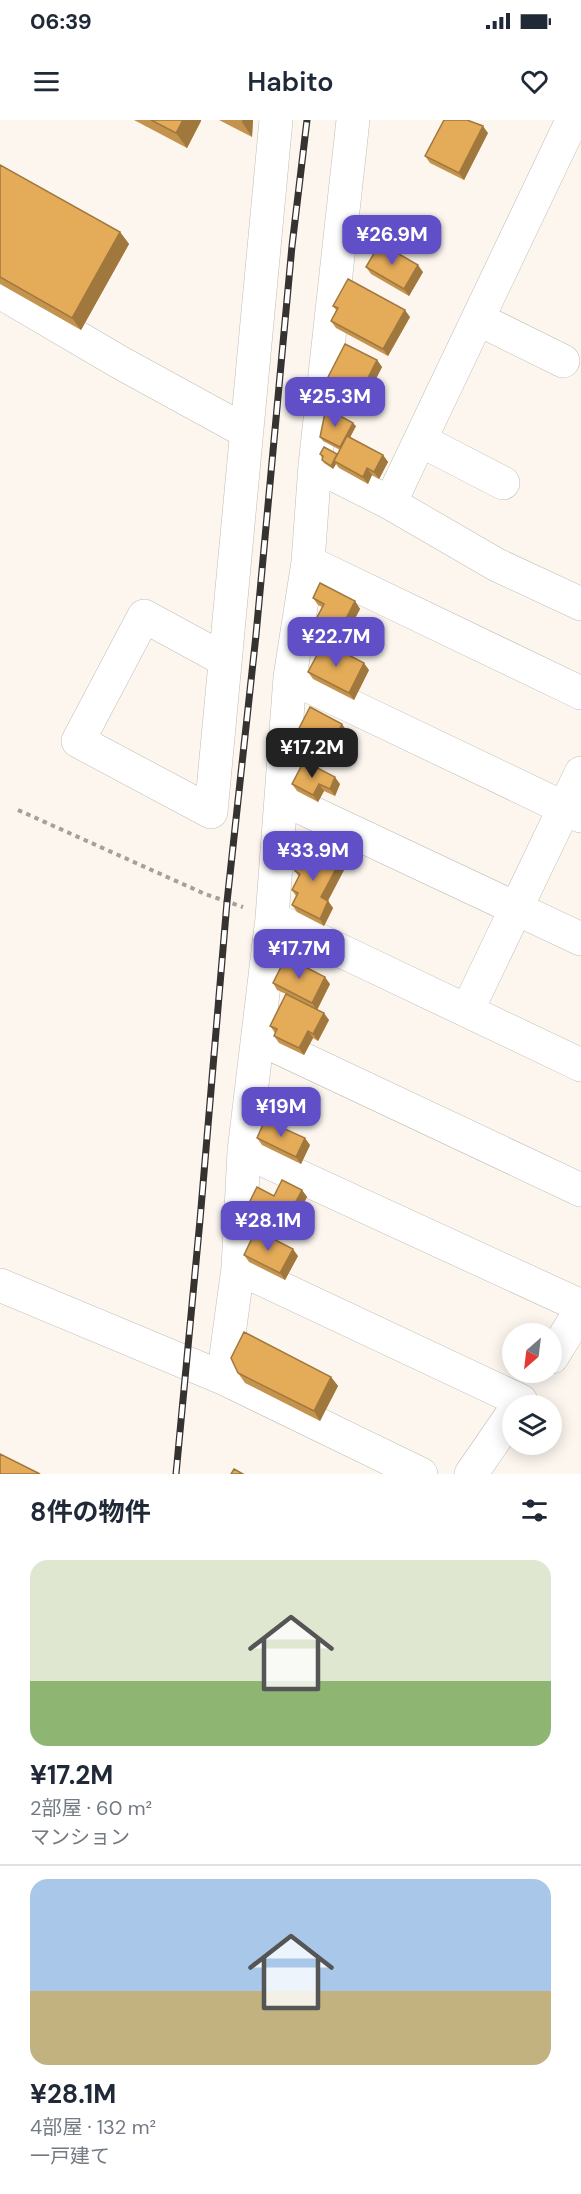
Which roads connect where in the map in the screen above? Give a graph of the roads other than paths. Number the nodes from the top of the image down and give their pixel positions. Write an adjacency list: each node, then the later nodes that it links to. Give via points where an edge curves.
1 (276, 120): 7 (street)
2 (353, 120): 9 (street)
3 (573, 123): 5 (street)
4 (0, 292): 7 (street)
5 (478, 319): 6 (street); 8 (street)
6 (563, 361)
7 (247, 432): 14 (street)
8 (420, 440): 10 (street); 11 (street)
9 (315, 465): 11 (street); 12 (street)
10 (503, 483)
11 (390, 502): 13 (street, via 497,565)
12 (308, 562): 15 (street); 16 (street)
13 (581, 604)
14 (225, 660): 14 (street, via 211,812 78,741 144,616)
15 (290, 677): 18 (street); 19 (street)
16 (581, 693)
17 (581, 773): 19 (street)
18 (281, 798): 20 (street); 21 (street)
19 (573, 812): 20 (street)
20 (517, 908): 22 (street); 23 (street)
21 (272, 918): 23 (street); 24 (street)
22 (581, 939)
23 (467, 1011): 25 (street)
24 (258, 1038): 26 (street); 27 (street)
25 (581, 1065)
26 (244, 1150): 28 (street); 30 (street)
27 (581, 1190)
28 (238, 1268): 32 (street); 33 (street)
29 (0, 1285): 32 (street)
30 (581, 1308): 31 (street)
31 (562, 1340)
32 (223, 1378): 35 (street)
33 (502, 1399)
34 (502, 1430): 37 (street)
35 (387, 1467): 36 (street)
36 (421, 1474)
37 (471, 1474)

